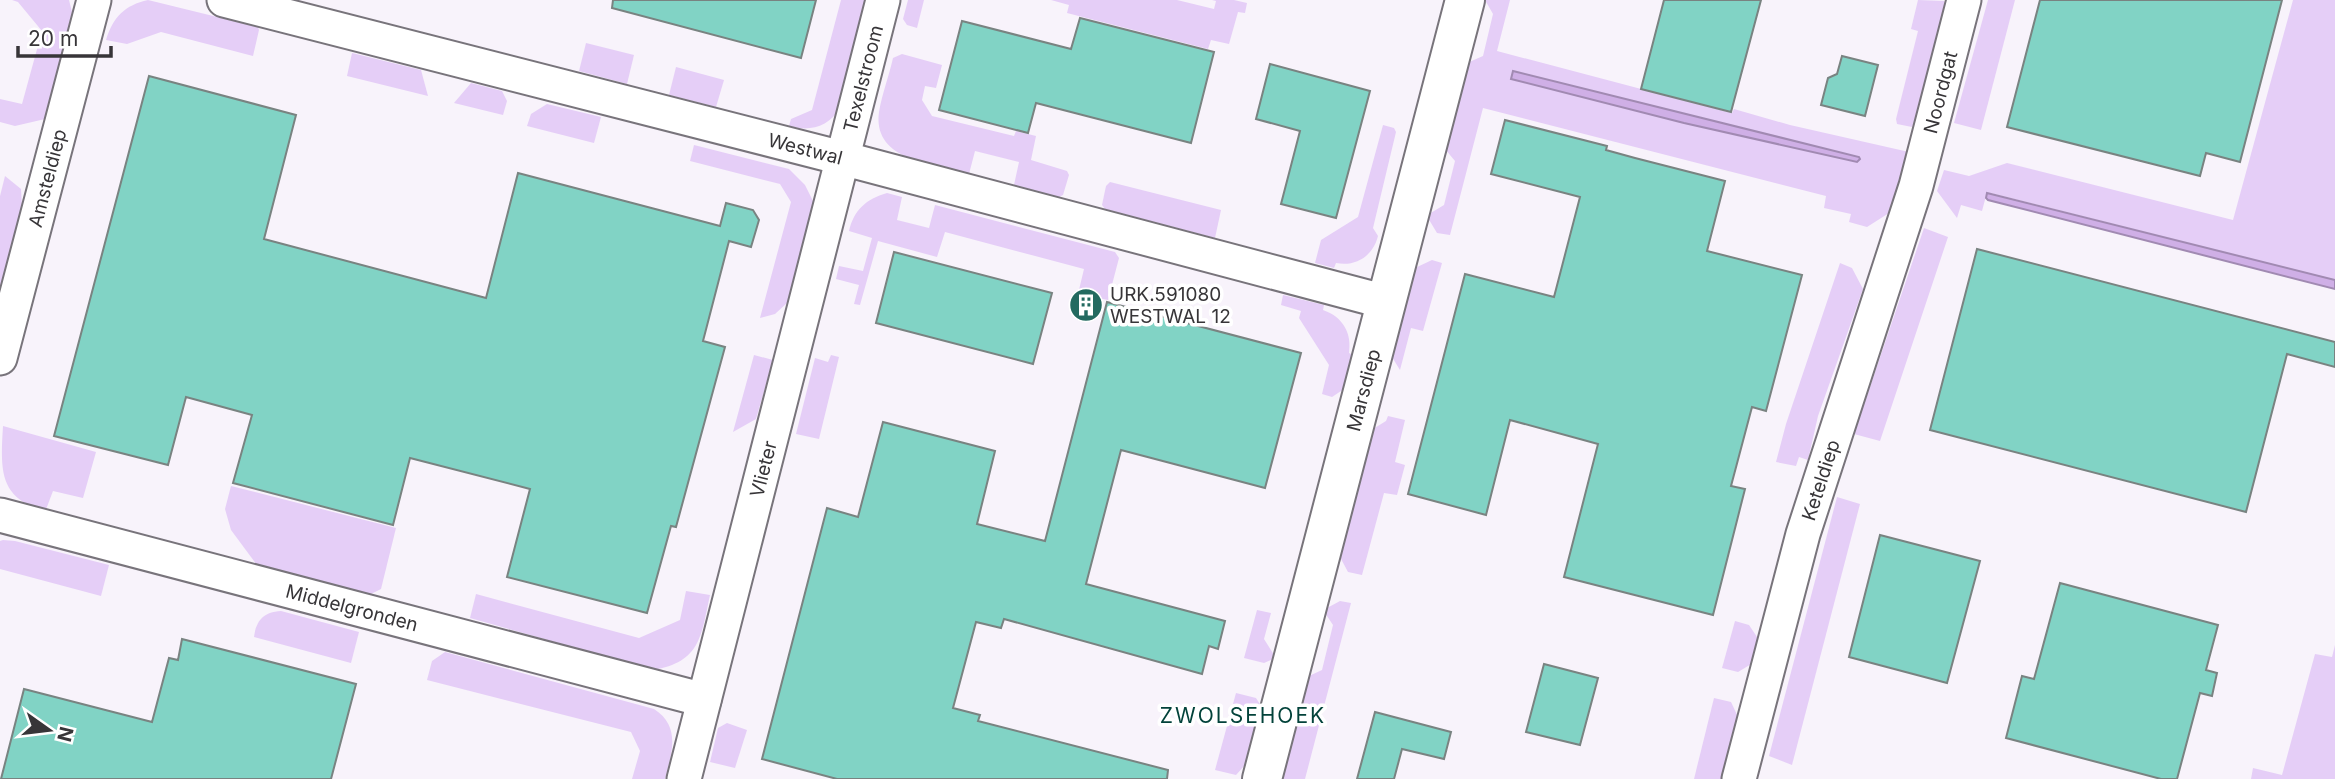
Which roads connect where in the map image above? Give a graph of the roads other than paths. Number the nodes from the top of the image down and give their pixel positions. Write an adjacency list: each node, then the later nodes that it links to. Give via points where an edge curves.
1 (94, 0): 9 (street, Amsteldiep)
2 (224, 0): 6 (street, Westwal)
3 (883, 0): 6 (street, Texelstroom)
4 (1465, 0): 8 (street, Marsdiep)
5 (1964, 0): 7 (street, Noordgat)
6 (842, 158): 8 (street, Westwal); 11 (street, Vlieter)
7 (1916, 186): 14 (street, Keteldiep, via 1804,534)
8 (1386, 302): 13 (street, Marsdiep)
9 (0, 358)
10 (0, 515): 11 (street, Middelgronden)
11 (704, 700): 12 (street, Vlieter)
12 (684, 779)
13 (1262, 779)
14 (1739, 779)

